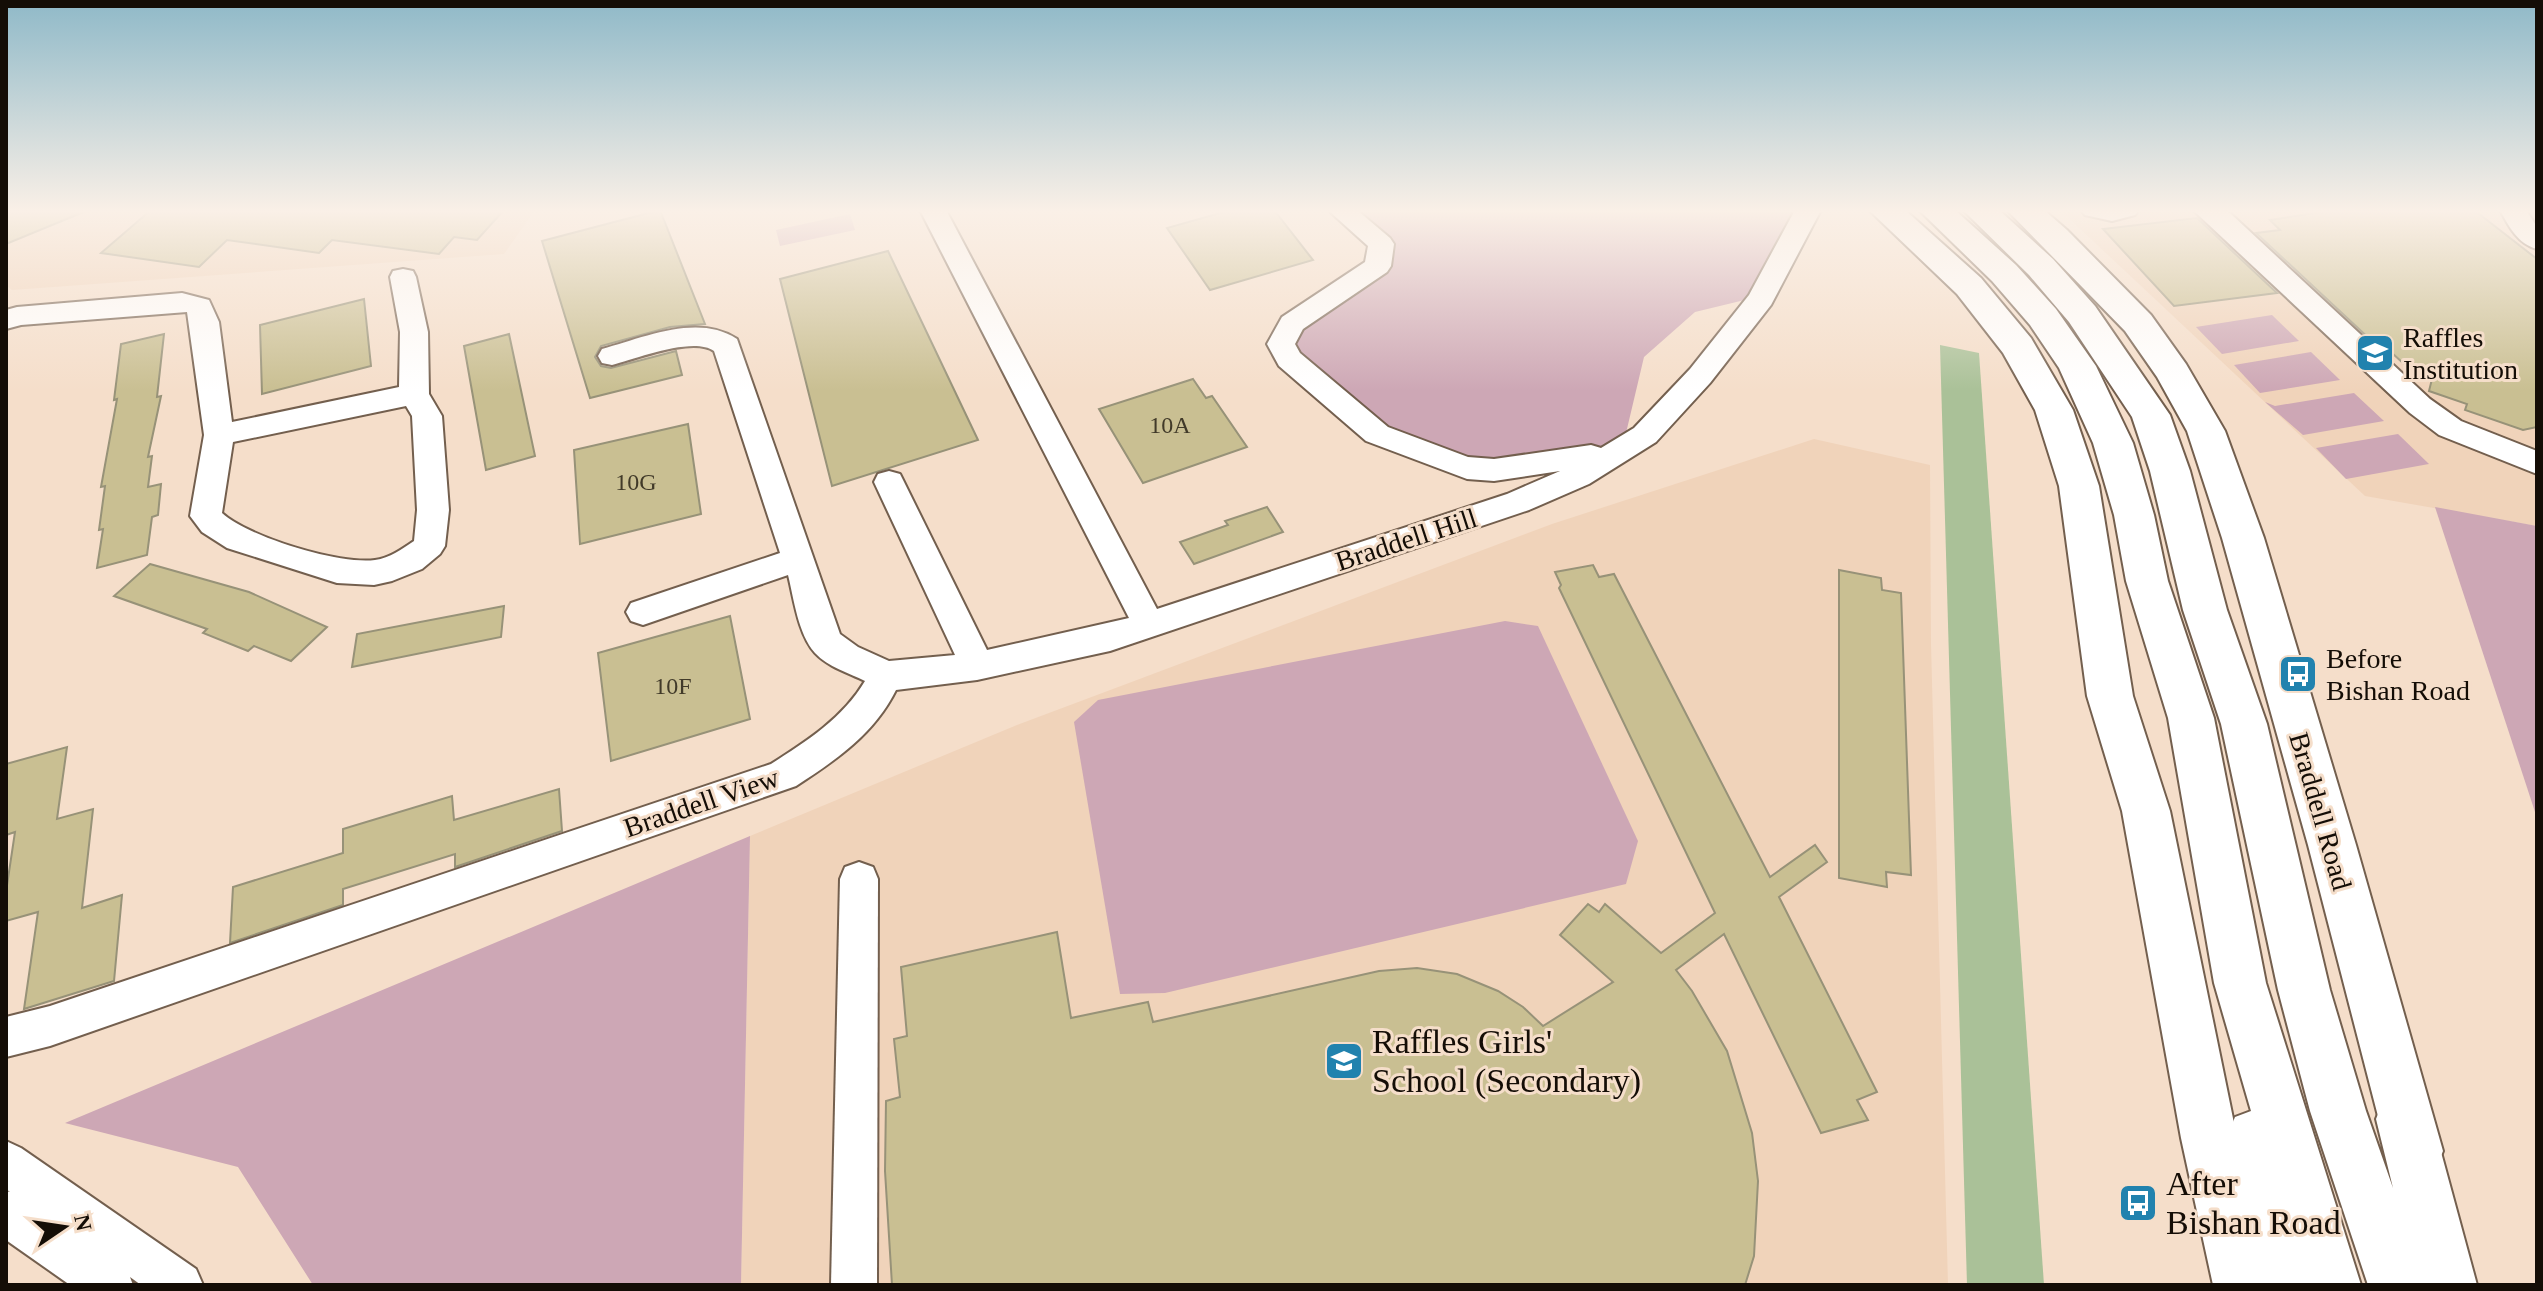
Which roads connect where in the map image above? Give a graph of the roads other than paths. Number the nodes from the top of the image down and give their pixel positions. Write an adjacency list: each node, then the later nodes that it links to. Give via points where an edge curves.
1 (964, 270): 20 (street)
2 (1372, 270): 14 (street, via 1292,323 1281,344 1289,359 1377,434 1467,468 1494,470)
3 (1776, 270): 14 (street, Braddell Hill, via 1761,299 1686,392)
4 (1952, 270): 32 (main road, via 2018,347 2054,410 2079,486 2110,696 2146,811)
5 (2001, 270): 17 (main road, via 2077,366 2113,443)
6 (2044, 270): 17 (main road, via 2120,365 2151,415)
7 (2087, 270): 26 (main road, Braddell Road, via 2138,323 2206,431 2243,538 2332,845)
8 (2275, 270): 15 (street, via 2420,406 2450,428)
9 (403, 277): 12 (street, via 414,332)
10 (6, 320): 13 (street, via 182,302 199,306)
11 (612, 356): 18 (street, via 699,335 727,346)
12 (414, 394): 13 (street); 13 (street, via 427,416 433,510 429,546 414,560 373,573 345,575 220,533 206,516)
13 (219, 435)
14 (1622, 451): 20 (street, Braddell Hill, via 1518,502)
15 (2537, 463)
16 (889, 482): 21 (street)
17 (2159, 520): 24 (main road, via 2147,581 2191,718); 35 (main road, Braddell Road, via 2205,610 2244,724 2304,990 2338,1111)
18 (799, 559): 19 (street); 22 (street, via 827,643)
19 (643, 612)
20 (1149, 625): 21 (street, Braddell Hill)
21 (977, 666): 22 (street, Braddell Hill)
22 (885, 675): 25 (street, Braddell View, via 871,704 835,741 783,775)
23 (859, 879): 31 (street)
24 (2240, 983): 33 (main road, via 2253,1130); 34 (main road)
25 (6, 1037)
26 (2404, 1119): 36 (main road); 37 (main road, Braddell Road)
27 (6, 1163): 30 (street)
28 (6, 1213): 29 (street)
29 (110, 1285)
30 (180, 1285)
31 (854, 1285)
32 (2243, 1285)
33 (2296, 1285)
34 (2331, 1285)
35 (2398, 1285)
36 (2447, 1285)
37 (2463, 1285)

